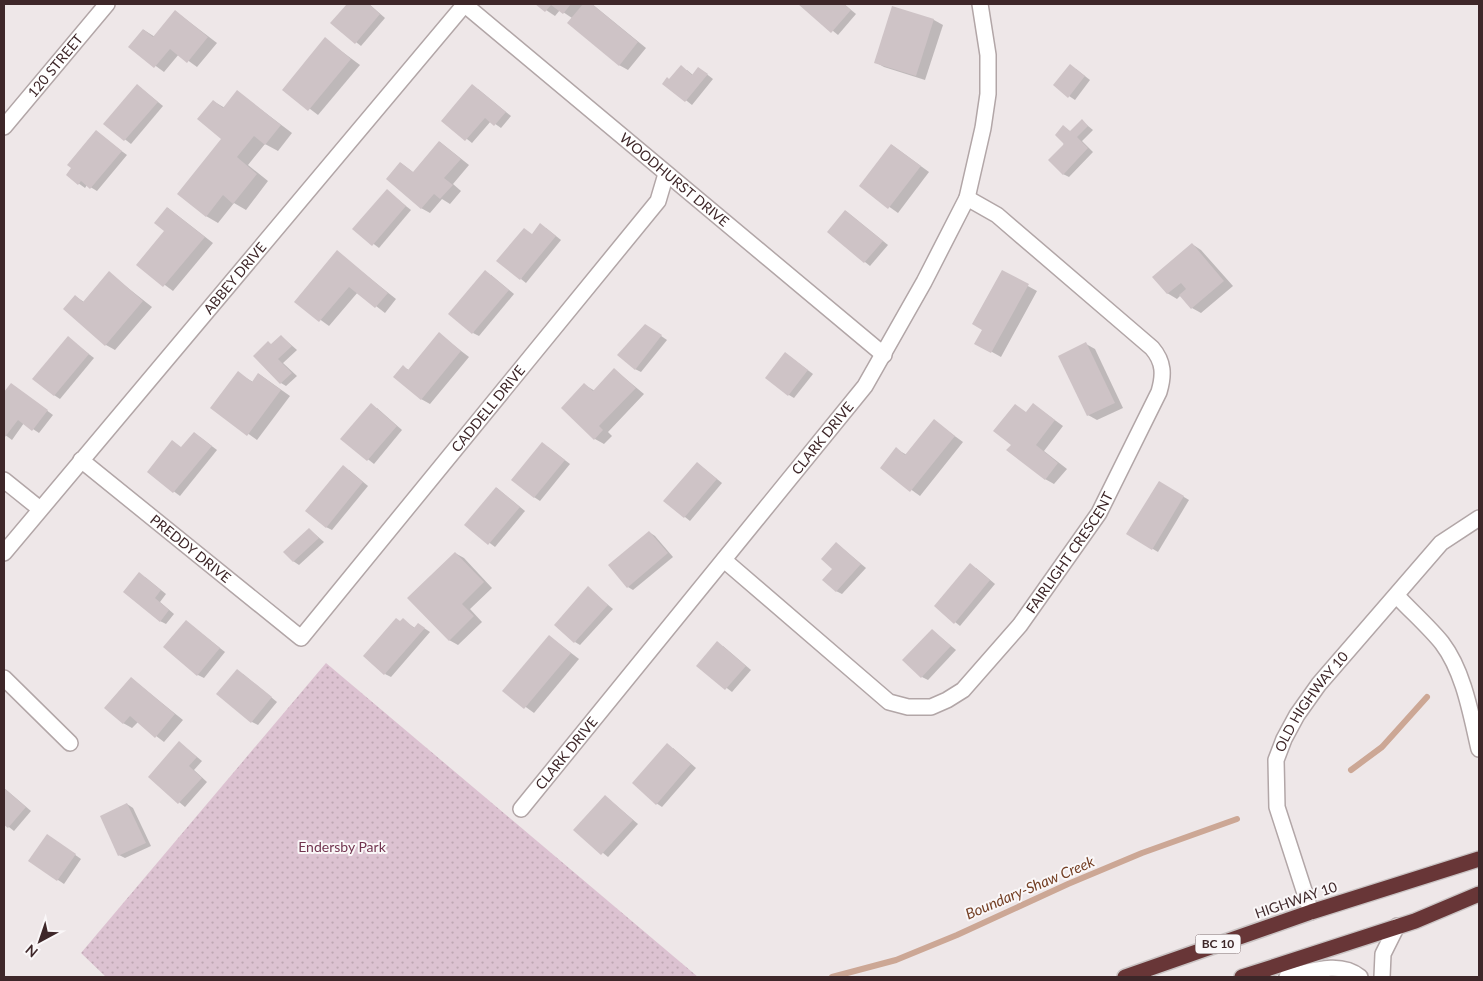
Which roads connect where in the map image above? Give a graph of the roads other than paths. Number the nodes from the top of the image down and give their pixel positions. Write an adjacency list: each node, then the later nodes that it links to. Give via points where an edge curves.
1 (107, 4): 4 (street, 120 STREET)
2 (465, 4): 5 (street, WOODHURST DRIVE); 8 (street, ABBEY DRIVE)
3 (980, 4): 6 (street, CLARK DRIVE, via 988,55 988,94)
4 (4, 127)
5 (666, 174): 7 (street, WOODHURST DRIVE); 15 (street, CADDELL DRIVE, via 658,201)
6 (967, 198): 7 (street, CLARK DRIVE); 13 (street, FAIRLIGHT CRESCENT, via 997,215 1160,357 1163,380 1159,392 1099,513 1020,625 963,690 931,706 908,707 889,702)
7 (884, 355): 13 (street, CLARK DRIVE, via 865,386)
8 (80, 460): 10 (street, ABBEY DRIVE); 15 (street, PREDDY DRIVE)
9 (4, 480): 10 (street)
10 (40, 509): 12 (street, ABBEY DRIVE)
11 (1479, 518): 14 (street, OLD HIGHWAY 10, via 1441,543)
12 (4, 553)
13 (724, 560): 19 (street, CLARK DRIVE)
14 (1397, 596): 18 (street, via 1453,660); 23 (street, OLD HIGHWAY 10, via 1319,684 1297,715 1276,760 1278,812)
15 (301, 638)
16 (4, 678): 17 (street)
17 (70, 743)
18 (1479, 749)
19 (521, 809)
20 (1478, 859): 23 (highway, HIGHWAY 10 / BC 10)
21 (1479, 894): 24 (highway)
22 (1479, 906): 24 (highway)
23 (1311, 912): 26 (highway, HIGHWAY 10 / BC 10)
24 (1415, 921): 25 (highway)
25 (1397, 926): 27 (highway); 30 (street, via 1383,954)
26 (1125, 977)
27 (1242, 977)
28 (1287, 977): 29 (street, via 1333,967 1354,972)
29 (1360, 977)
30 (1382, 977)

